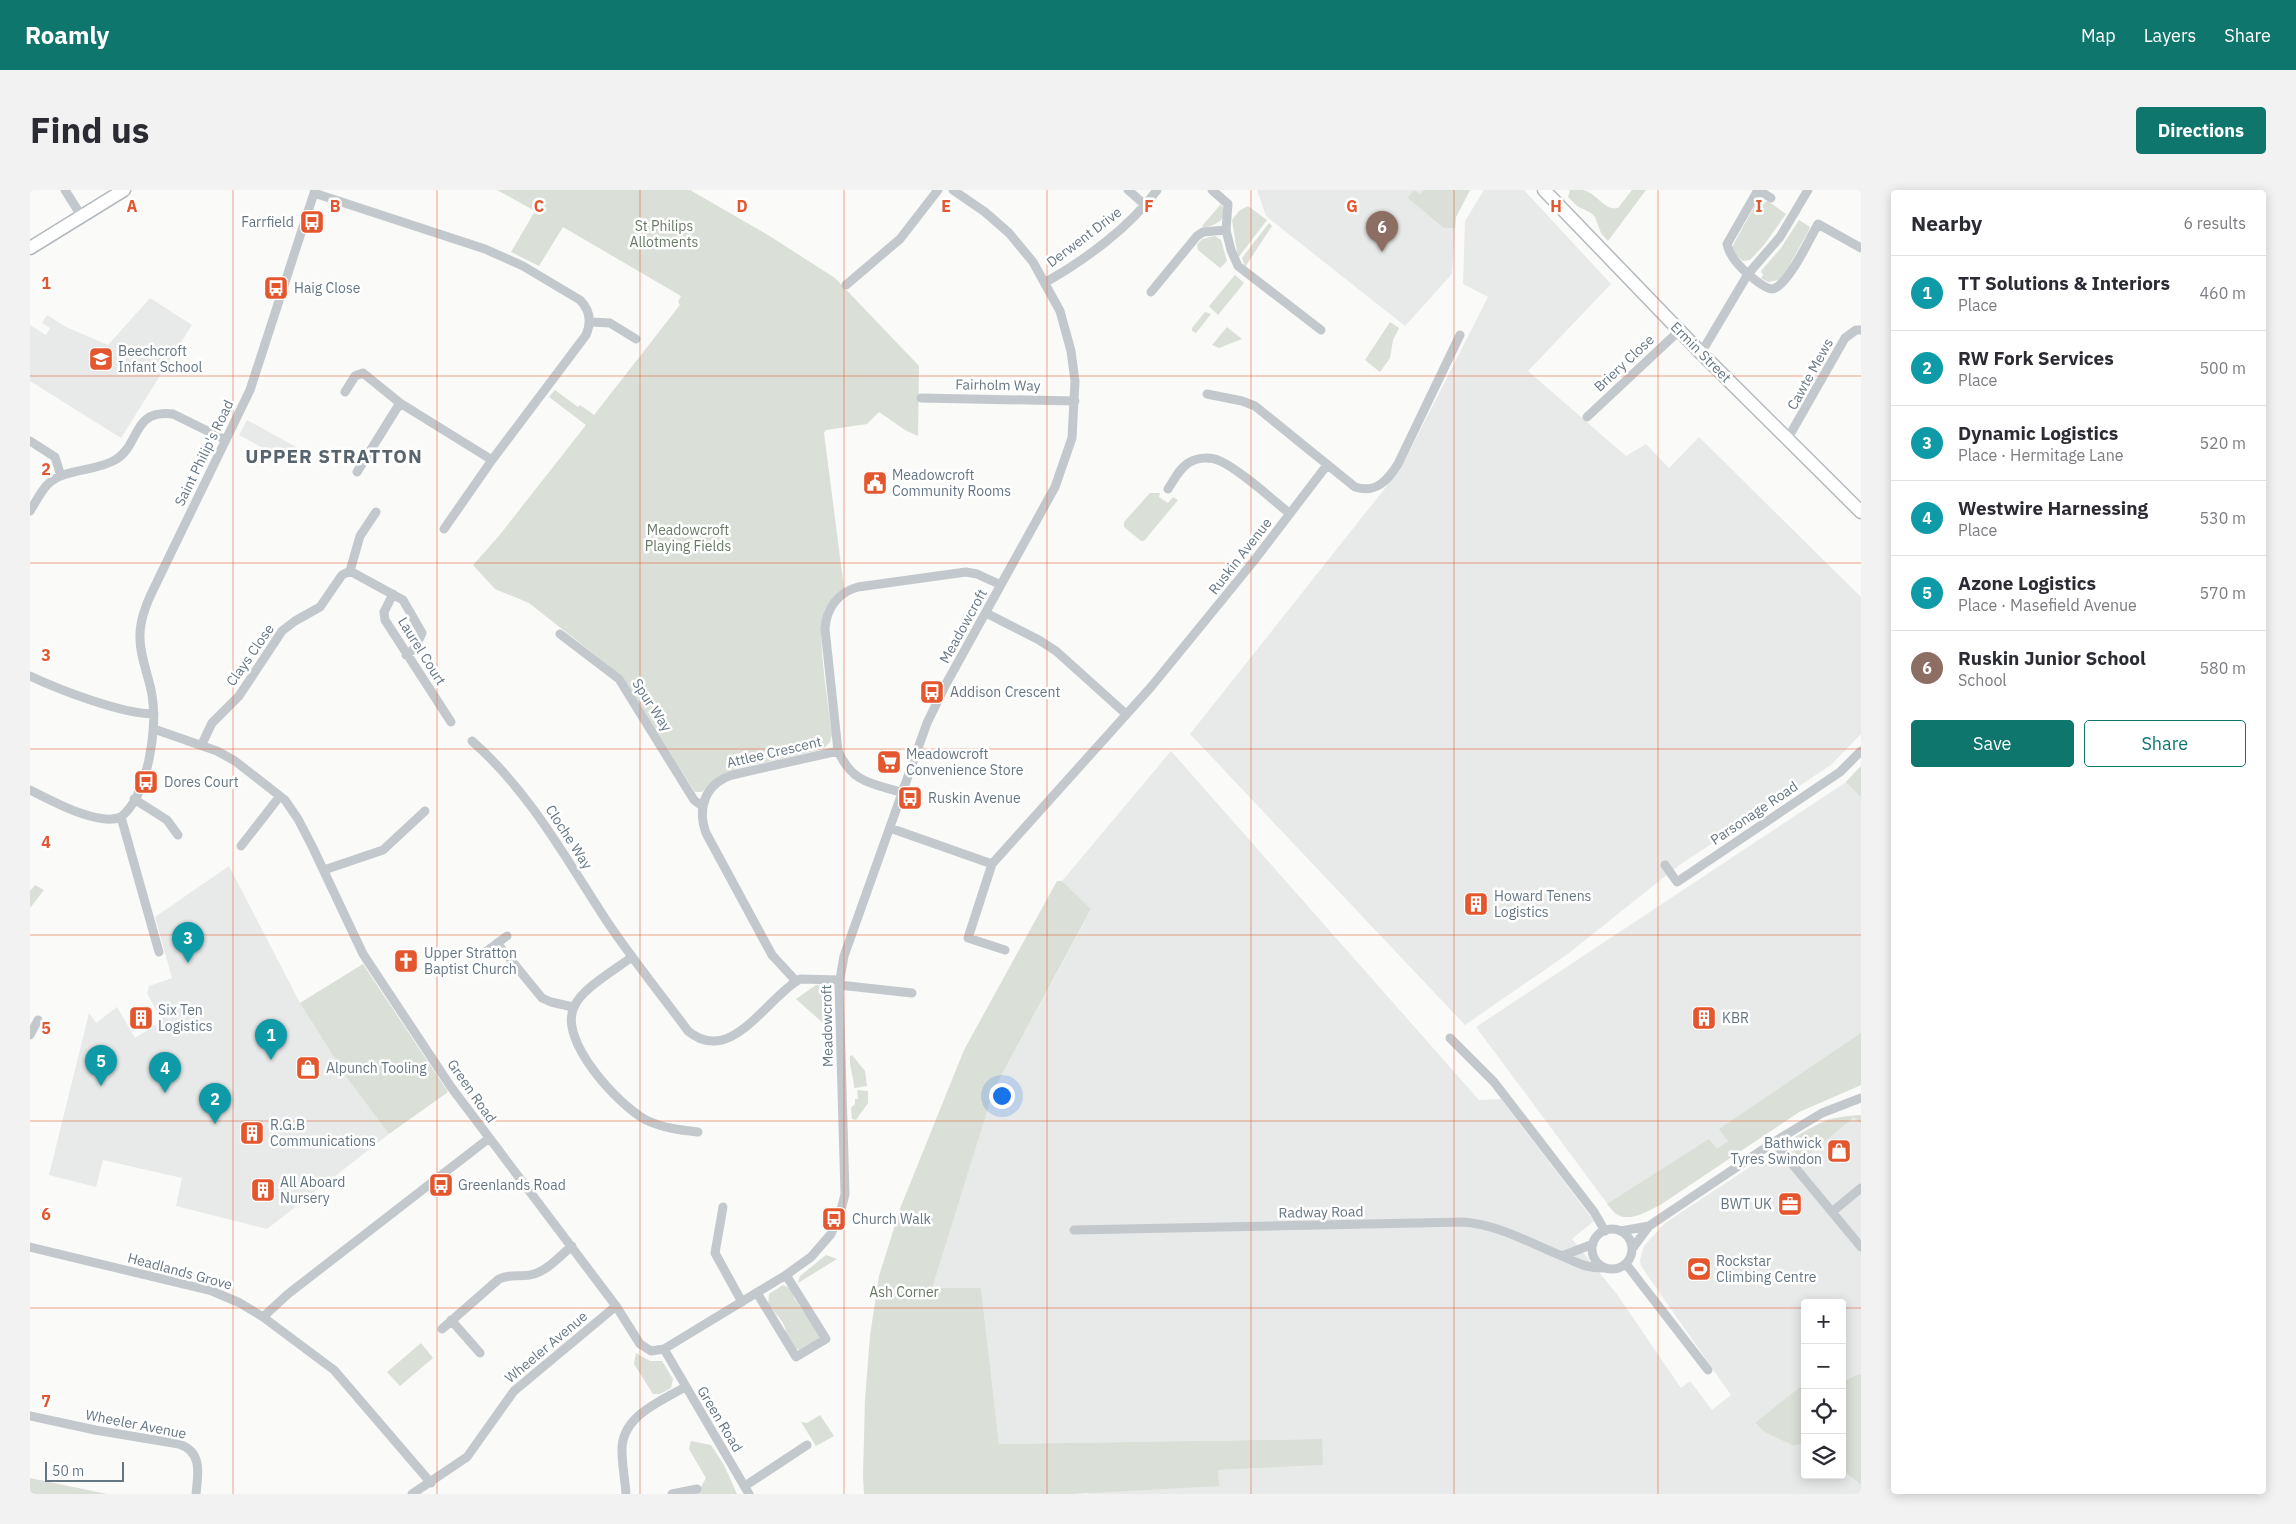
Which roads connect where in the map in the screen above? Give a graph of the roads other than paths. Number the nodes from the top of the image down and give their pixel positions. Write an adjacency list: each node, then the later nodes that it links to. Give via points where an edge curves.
1 (64, 190): 13 (street)
2 (124, 190): 13 (main road)
3 (938, 190): 19 (street, via 900,239)
4 (953, 190): 18 (street, Meadowcroft, via 1009,233)
5 (1128, 190): 12 (street)
6 (1157, 190): 12 (street, Derwent Drive)
7 (1212, 190): 14 (street, via 1228,204)
8 (1544, 190): 23 (main road, Ermin Street)
9 (1808, 190): 17 (street, via 1780,237)
10 (314, 192): 21 (street, via 503,256 580,300 587,309); 35 (street, Saint Philip's Road, via 250,390)
11 (1771, 198): 17 (street, via 1758,190 1728,239 1730,255)
12 (1145, 205): 18 (street, Derwent Drive, via 1128,223)
13 (82, 217): 15 (main road)
14 (1226, 230): 20 (street, via 1203,232 1197,236); 22 (street, via 1238,266)
15 (30, 248)
16 (1861, 248): 17 (street, via 1818,224 1786,280 1779,286 1768,289)
17 (1748, 274): 27 (street)
18 (1046, 282): 31 (street, Meadowcroft, via 1067,333)
19 (846, 285)
20 (1151, 292)
21 (590, 322): 26 (street, via 610,323); 37 (street, via 586,335)
22 (1321, 330)
23 (1680, 330): 27 (main road, Ermin Street); 33 (street, Briery Close)
24 (1861, 330): 34 (street, Cawte Mews, via 1846,338)
25 (1460, 335): 38 (street, via 1398,464 1384,482 1373,488 1359,488)
26 (636, 339)
27 (1701, 352): 34 (main road, Ermin Street)
28 (345, 392): 32 (street, via 355,376 361,373)
29 (1207, 394): 38 (street, via 1255,406)
30 (921, 398): 31 (street, Fairholm Way)
31 (1075, 400): 48 (street, Meadowcroft, via 1072,438 1061,474)
32 (400, 403): 37 (street); 39 (street)
33 (1587, 417)
34 (1788, 438): 44 (main road, Ermin Street)
35 (226, 440): 40 (street, via 180,416 157,414 144,421 114,460); 54 (street, Saint Philip's Road, via 154,588 141,626 141,648)
36 (30, 441): 40 (street, via 55,457)
37 (492, 460): 46 (street)
38 (1327, 465): 45 (street, Ruskin Avenue)
39 (357, 472)
40 (61, 476): 42 (street, via 47,485)
41 (1168, 488): 45 (street, via 1184,466 1197,459 1212,458 1231,468)
42 (30, 511)
43 (376, 512): 47 (street, via 360,536)
44 (1861, 512)
45 (1290, 514): 55 (street, Ruskin Avenue)
46 (444, 529)
47 (350, 571): 49 (street); 59 (street, Clays Close, via 342,575 320,607 282,631 239,696 212,723)
48 (1002, 585): 50 (street, Meadowcroft); 60 (street, via 966,572 858,587 840,596 827,613 825,629)
49 (394, 594): 52 (street, Laurel Court, via 384,616); 52 (street, via 403,600 422,633 416,648)
50 (986, 613): 55 (street, via 1056,651); 63 (street, Meadowcroft, via 928,723)
51 (560, 634): 66 (street, Spur Way, via 618,679 694,800)
52 (406, 654): 56 (street, Laurel Court)
53 (30, 676): 54 (street, via 141,714)
54 (154, 714): 57 (street, Saint Philip's Road)
55 (1126, 714): 72 (street, Ruskin Avenue)
56 (451, 722)
57 (154, 729): 59 (street, Green Road); 65 (street, Saint Philip's Road, via 145,773)
58 (472, 741): 80 (street, Cloche Way, via 508,777 545,822)
59 (202, 744): 64 (street, Green Road, via 235,762)
60 (838, 751): 63 (street, Attlee Crescent, via 857,778); 66 (street, Attlee Crescent, via 724,778 711,788)
61 (1861, 751): 73 (street, Parsonage Road, via 1840,772 1677,882)
62 (30, 790): 68 (street, via 99,819)
63 (903, 793): 69 (street, Meadowcroft)
64 (280, 796): 71 (street); 74 (street, Green Road, via 298,819)
65 (134, 799): 68 (street, Saint Philip's Road); 70 (street, via 167,820)
66 (702, 806): 81 (street, via 706,833 772,955)
67 (426, 811): 74 (street, via 378,853)
68 (120, 817): 78 (street)
69 (890, 828): 72 (street); 82 (street, Meadowcroft, via 844,956)
70 (178, 835)
71 (241, 846)
72 (992, 864): 77 (street, Ruskin Avenue, via 968,938)
73 (1665, 865)
74 (324, 870): 92 (street, Green Road, via 364,954)
75 (507, 936): 76 (street)
76 (498, 943): 79 (street); 84 (street, via 542,998)
77 (1005, 950)
78 (159, 952)
79 (484, 953)
80 (632, 957): 81 (street, Cloche Way, via 695,1036 714,1042 735,1035); 84 (street, via 588,991)
81 (796, 981): 82 (street)
82 (839, 983): 83 (street); 109 (street, Meadowcroft, via 845,1194 840,1214 826,1241)
83 (912, 992)
84 (573, 1007): 91 (street, via 573,1033 597,1075 611,1091 648,1121 672,1129)
85 (38, 1020): 86 (street)
86 (30, 1035)
87 (1450, 1038): 99 (street, via 1494,1082 1594,1212)
88 (1861, 1098): 89 (street)
89 (1850, 1103): 90 (street); 93 (street, via 1813,1117)
90 (1861, 1103)
91 (698, 1132)
92 (488, 1139): 102 (street, Green Road); 113 (street, via 288,1294)
93 (1774, 1142): 96 (street); 97 (street)
94 (1861, 1188): 96 (street)
95 (723, 1207): 111 (street, via 716,1254)
96 (1832, 1212): 104 (street)
97 (1649, 1226): 100 (street); 105 (street)
98 (1074, 1230): 106 (street, Radway Road, via 1464,1222 1498,1229)
99 (1605, 1231): 100 (street); 101 (street)
100 (1621, 1231): 105 (street, via 1630,1239)
101 (1593, 1244): 106 (street); 108 (street, via 1594,1258)
102 (572, 1246): 112 (street, Green Road); 114 (street, via 543,1270 499,1279)
103 (30, 1247): 113 (street, Headlands Grove, via 212,1291)
104 (1861, 1247)
105 (1632, 1249): 107 (street)
106 (1562, 1256): 108 (street, Radway Road, via 1589,1268)
107 (1626, 1264): 108 (street, via 1616,1269); 118 (street)
108 (1606, 1268)
109 (786, 1275): 110 (street, Meadowcroft); 110 (street, via 826,1339 796,1357)
110 (757, 1293): 111 (street, Meadowcroft)
111 (742, 1302): 116 (street, Meadowcroft)
112 (616, 1306): 116 (street, Green Road, via 643,1347 651,1351); 122 (street, Wheeler Avenue, via 524,1381 505,1402 467,1457)
113 (264, 1317): 122 (street, Headlands Grove, via 334,1370)
114 (451, 1320): 115 (street); 117 (street)
115 (442, 1329)
116 (664, 1349): 119 (street, Green Road)
117 (480, 1353)
118 (1708, 1370)
119 (685, 1387): 124 (street, Green Road); 127 (street, via 641,1414 628,1426 622,1449)
120 (30, 1416): 125 (street, Wheeler Avenue, via 190,1448 197,1459)
121 (808, 1445): 124 (street)
122 (430, 1483): 126 (street, Wheeler Avenue)
123 (697, 1489): 128 (street)
124 (747, 1490)
125 (196, 1494)
126 (412, 1494)
127 (626, 1494)
128 (672, 1494)

